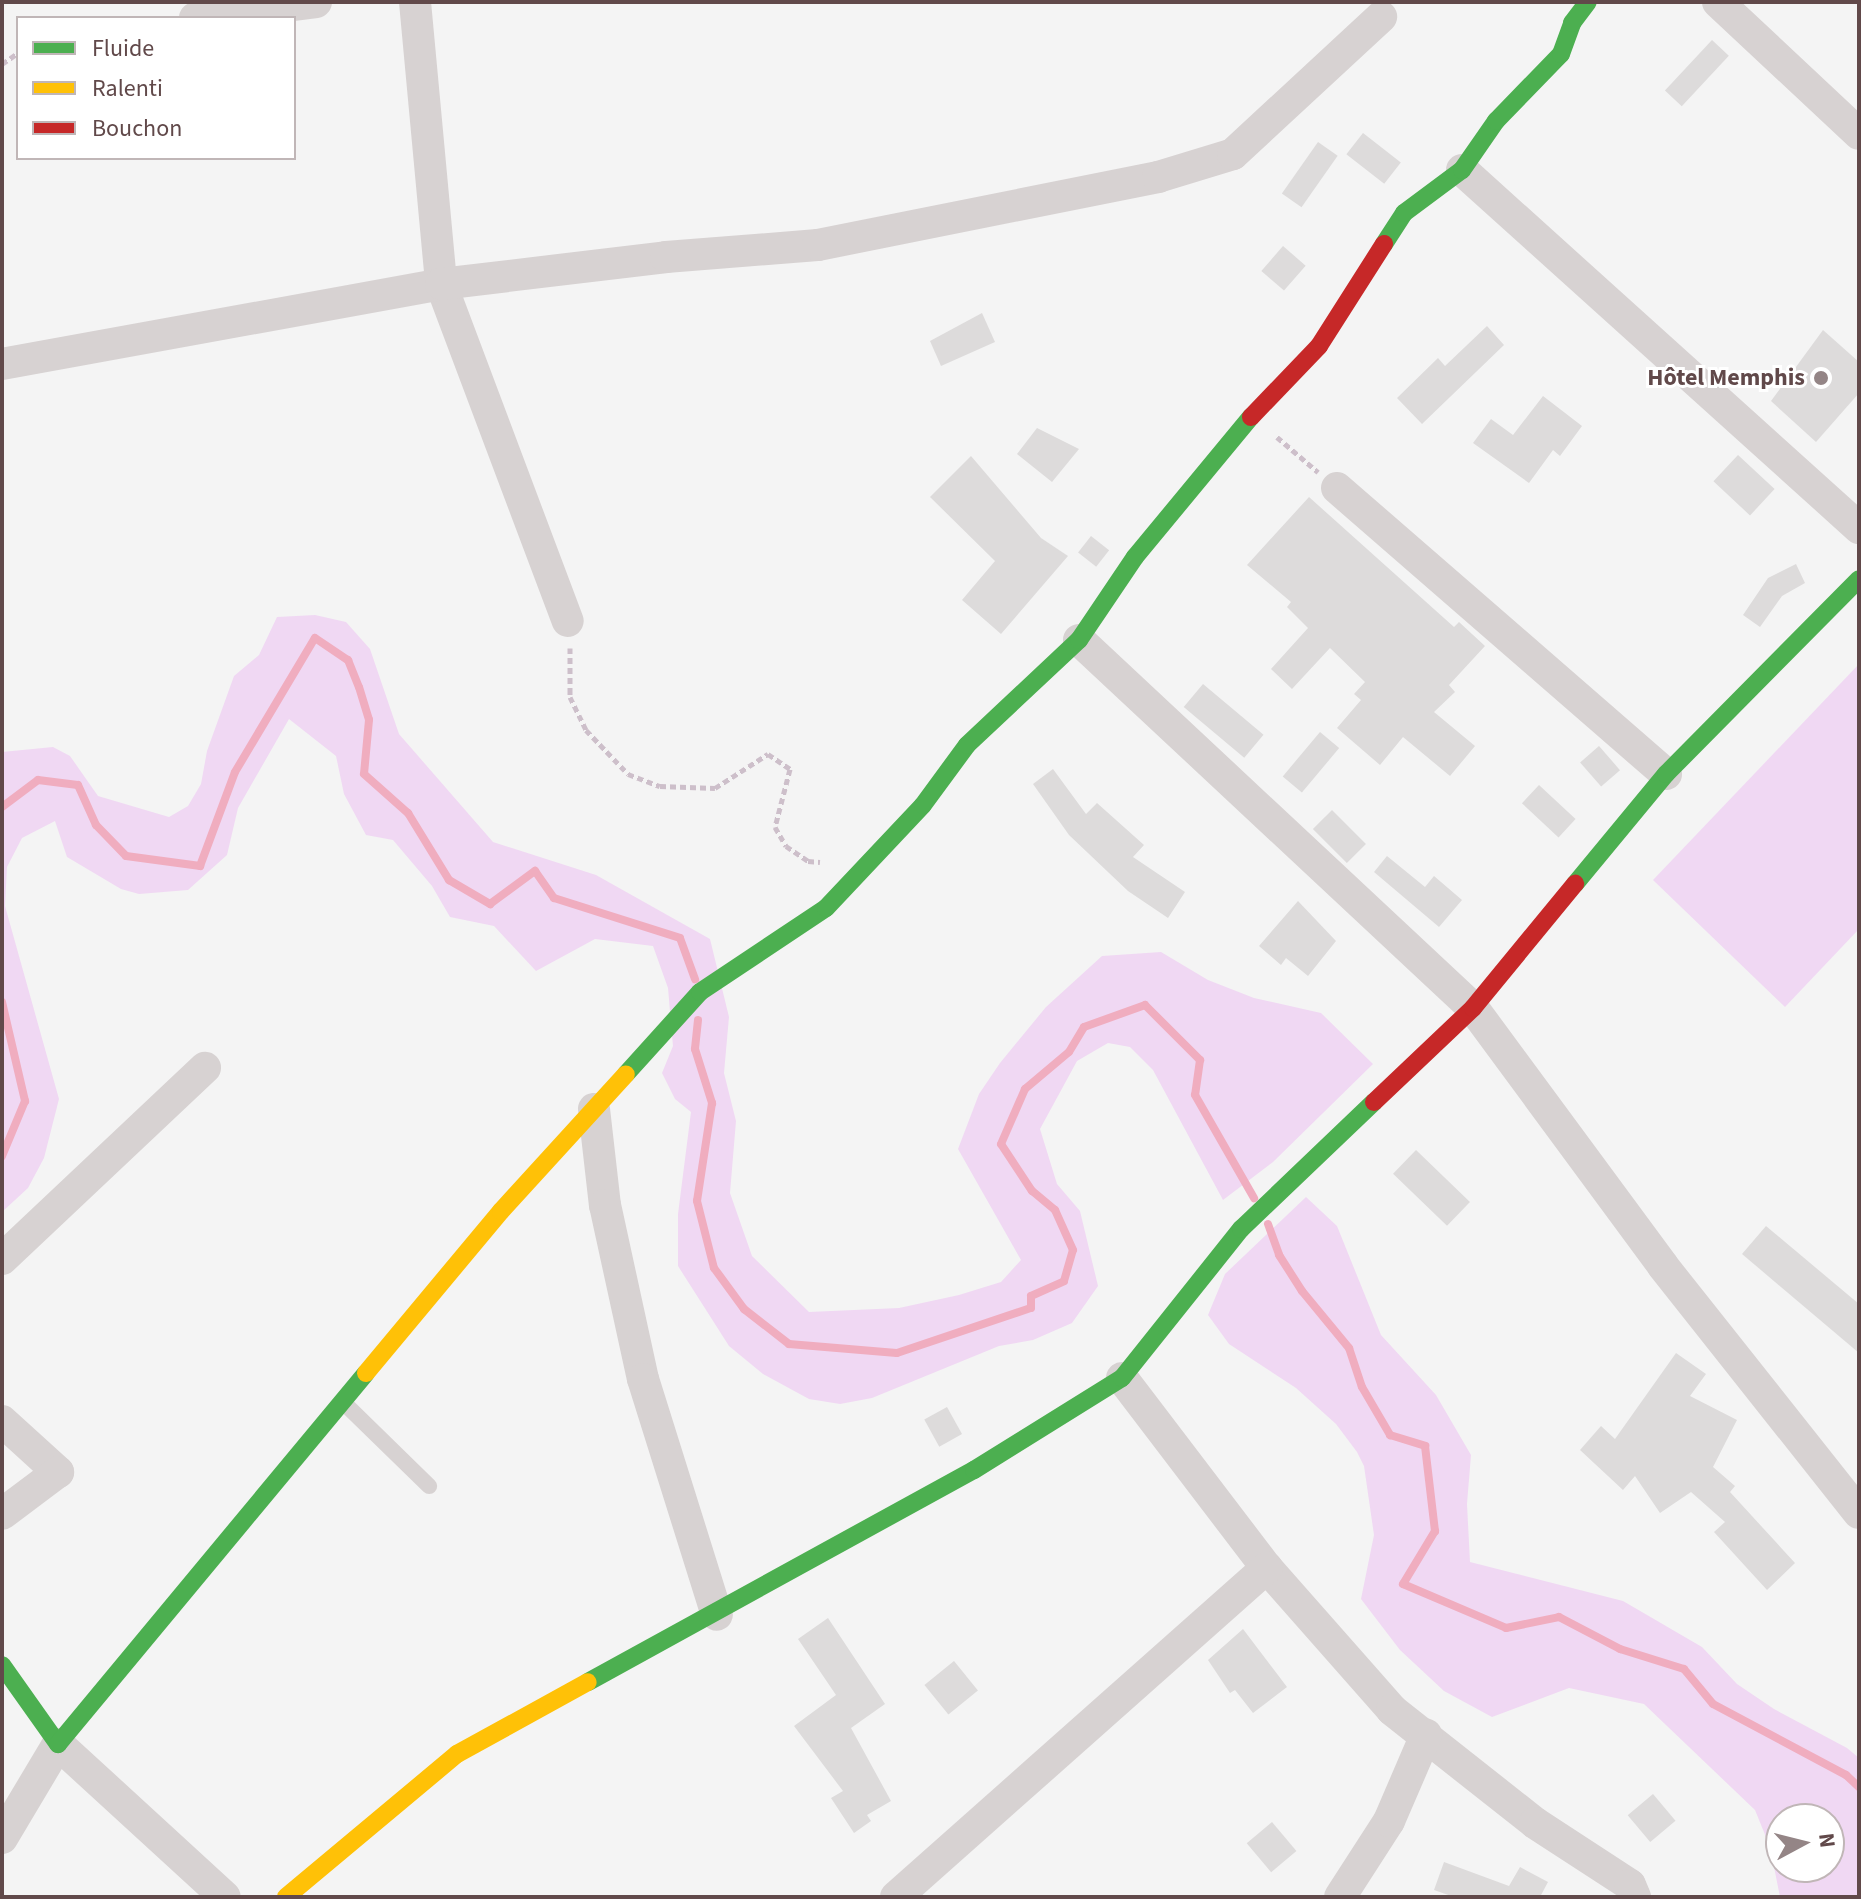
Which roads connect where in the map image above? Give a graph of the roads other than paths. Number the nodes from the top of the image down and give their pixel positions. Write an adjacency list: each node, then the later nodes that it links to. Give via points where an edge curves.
1 (316, 2): 5 (street)
2 (415, 2): 9 (street)
3 (1588, 2): 8 (street, via 1572,23 1561,54 1496,121)
4 (1718, 2): 7 (street)
5 (210, 16)
6 (1381, 17): 9 (street, via 1233,154 1158,177 818,245)
7 (1859, 134)
8 (1462, 170): 12 (street); 15 (street, via 1404,213 1346,310 1135,557)
9 (441, 284): 10 (street); 14 (street)
10 (2, 364)
11 (1337, 488): 16 (street)
12 (1859, 528)
13 (1859, 579): 16 (street)
14 (568, 621)
15 (1079, 640): 17 (street); 19 (street, via 976,735 923,805 826,908 700,992)
16 (1666, 774): 17 (street)
17 (1473, 1008): 21 (street, via 1241,1229); 25 (street, via 1663,1266)
18 (205, 1068): 20 (street)
19 (594, 1109): 22 (street, via 501,1211); 28 (street, via 605,1205 643,1379)
20 (2, 1259)
21 (1122, 1378): 27 (street); 28 (street, via 974,1470)
22 (343, 1402): 24 (lane); 31 (street)
23 (2, 1421): 26 (street, via 58,1472)
24 (429, 1486)
25 (1859, 1513)
26 (2, 1514)
27 (1267, 1568): 30 (street, via 1392,1710); 35 (street)
28 (717, 1615): 34 (street, via 457,1754)
29 (2, 1665): 31 (street)
30 (1426, 1735): 36 (street, via 1389,1821); 37 (street, via 1535,1823 1630,1885)
31 (58, 1744): 32 (street); 33 (street)
32 (2, 1838)
33 (225, 1897)
34 (286, 1897)
35 (896, 1897)
36 (1340, 1897)
37 (1635, 1897)

